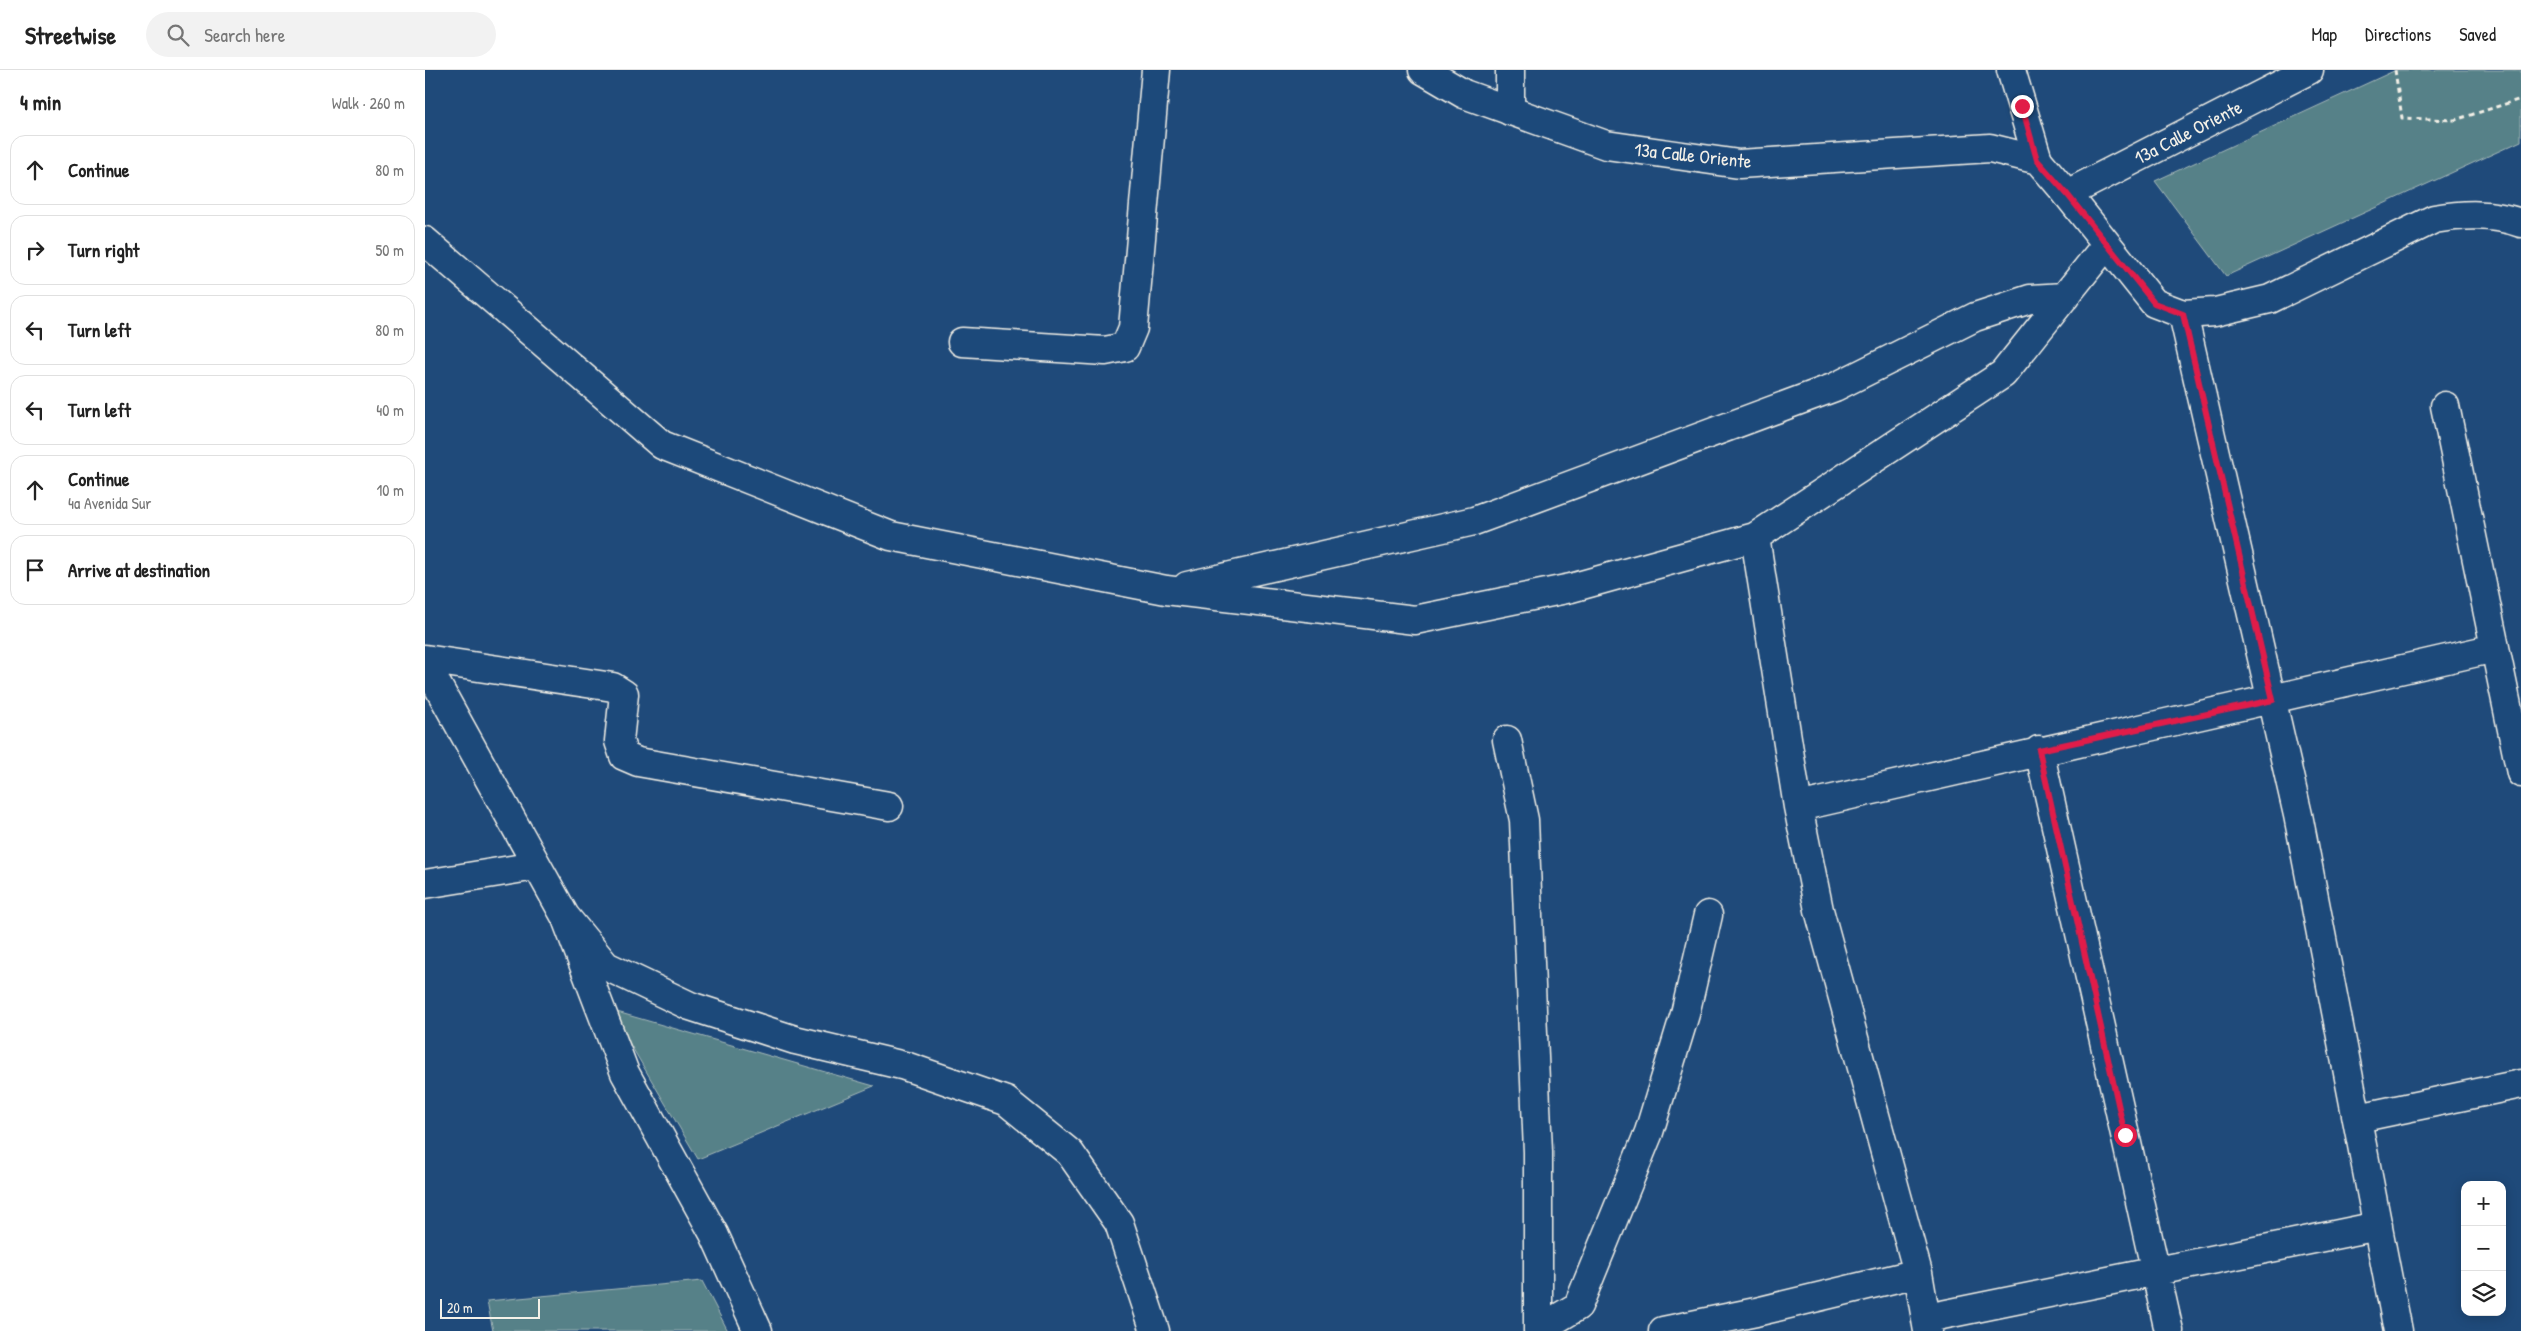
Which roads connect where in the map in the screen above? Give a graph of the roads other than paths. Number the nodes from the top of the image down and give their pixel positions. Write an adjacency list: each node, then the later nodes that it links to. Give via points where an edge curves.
1 (1156, 70): 14 (street, via 1133,328 1125,348 1105,351)
2 (1423, 70): 6 (street, 13a Calle Oriente, via 1464,94)
3 (1510, 70): 6 (street)
4 (2011, 70): 7 (street)
5 (2309, 70): 8 (street, 13a Calle Oriente)
6 (1510, 111): 7 (street, 13a Calle Oriente, via 1606,145 1739,164 1990,148)
7 (2037, 160): 8 (street)
8 (2067, 194): 11 (street)
9 (2521, 223): 13 (street, via 2501,216 2463,214 2434,219 2269,299 2215,312)
10 (425, 241): 17 (street, via 662,445 891,536)
11 (2106, 245): 12 (street); 13 (street, via 2154,303)
12 (2065, 297): 16 (street, via 2003,374); 17 (street, via 2030,299 1975,316 1835,387 1474,522)
13 (2183, 314): 20 (street)
14 (962, 342)
15 (2445, 406): 18 (street)
16 (1755, 537): 17 (street, via 1571,588 1415,620); 25 (street)
17 (1166, 590)
18 (2495, 648): 20 (street); 23 (street)
19 (425, 661): 24 (street, via 613,686 624,694 619,741 624,756 638,762); 26 (street)
20 (2273, 700): 22 (street); 31 (street)
21 (1507, 740): 36 (street, via 1524,820 1538,1152)
22 (2039, 750): 25 (street); 33 (street)
23 (2521, 773)
24 (889, 806)
25 (1798, 807): 34 (street, via 1819,910)
26 (536, 866): 27 (street); 29 (street)
27 (425, 884)
28 (1708, 915): 36 (street, via 1685,1014 1649,1132 1577,1306)
29 (565, 916): 37 (street, via 625,1074 714,1234); 38 (street, via 606,966 690,1006 795,1040 905,1066 1006,1101 1069,1153 1119,1223)
30 (2521, 1084): 31 (street)
31 (2358, 1118): 32 (street)
32 (2379, 1226): 33 (street); 41 (street)
33 (2155, 1271): 35 (street); 40 (street)
34 (1918, 1273): 35 (street); 39 (street)
35 (1927, 1325)
36 (1538, 1330)
37 (758, 1331)
38 (1155, 1331)
39 (1663, 1331)
40 (2169, 1331)
41 (2399, 1331)

